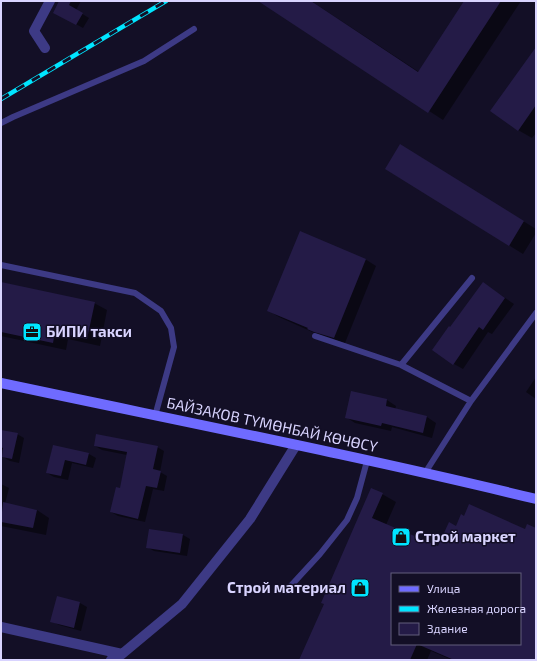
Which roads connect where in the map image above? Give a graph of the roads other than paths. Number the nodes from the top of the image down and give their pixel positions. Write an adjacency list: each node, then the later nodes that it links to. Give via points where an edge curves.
1 (50, 1): 3 (street, via 34,31)
2 (194, 29): 4 (lane, via 144,61)
3 (45, 48)
4 (1, 123)
5 (1, 265): 12 (lane, via 135,293 161,311 171,328 174,347)
6 (472, 278): 9 (lane)
7 (536, 313): 11 (lane)
8 (314, 336): 9 (lane)
9 (401, 364): 11 (lane)
10 (1, 383): 12 (main road, БАЙЗАКОВ ТҮМӨНБАЙ КӨЧӨСҮ)
11 (471, 401): 15 (lane)
12 (155, 416): 13 (main road, БАЙЗАКОВ ТҮМӨНБАЙ КӨЧӨСҮ)
13 (296, 445): 14 (main road, БАЙЗАКОВ ТҮМӨНБАЙ КӨЧӨСҮ); 19 (street, via 250,519 182,604)
14 (367, 461): 15 (main road, БАЙЗАКОВ ТҮМӨНБАЙ КӨЧӨСҮ); 17 (lane, via 357,498 347,520)
15 (425, 473): 16 (main road, БАЙЗАКОВ ТҮМӨНБАЙ КӨЧӨСҮ)
16 (536, 499)
17 (286, 591)
18 (1, 627): 19 (street)
19 (122, 654): 20 (street)
20 (111, 660)

